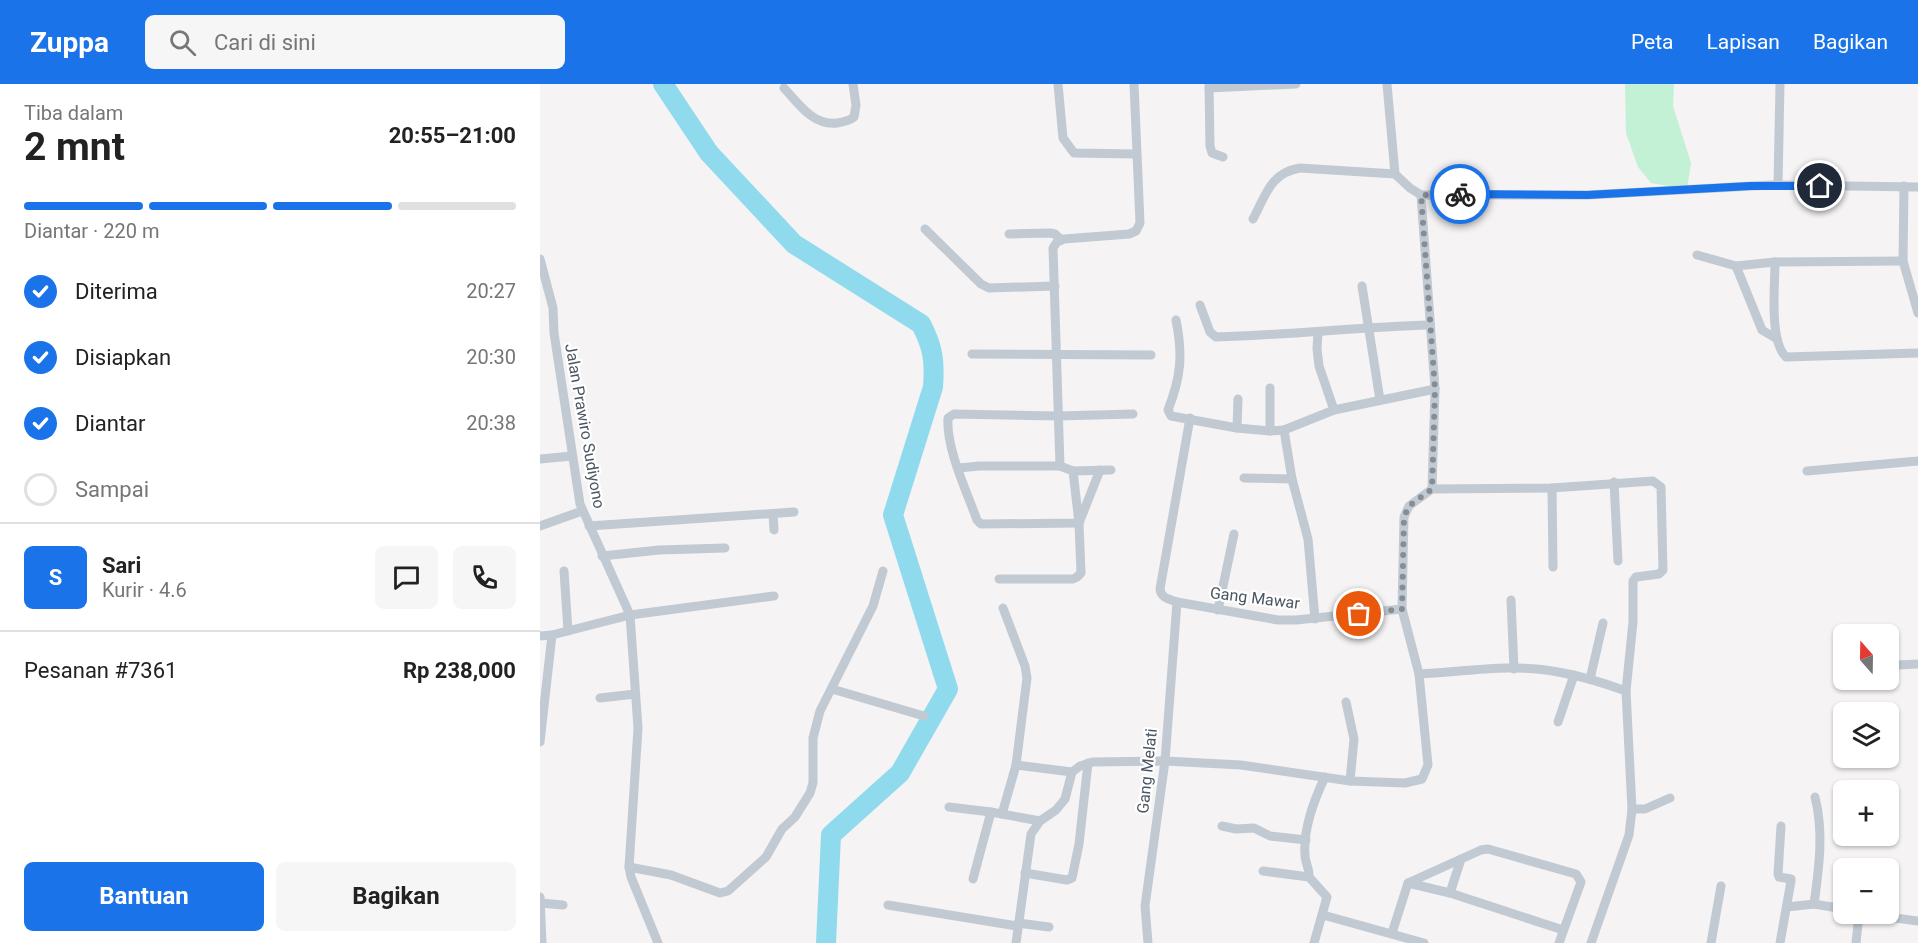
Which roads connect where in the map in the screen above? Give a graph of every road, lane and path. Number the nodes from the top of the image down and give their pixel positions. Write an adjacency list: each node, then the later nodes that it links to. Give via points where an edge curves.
1 (853, 84): 8 (street, via 854,117 828,124 818,121)
2 (1058, 84): 9 (street, via 1063,138 1074,153)
3 (1134, 84): 9 (street)
4 (1296, 84): 7 (street)
5 (1387, 84): 11 (street)
6 (1780, 84): 12 (street)
7 (1209, 86): 10 (street, via 1210,146 1212,153)
8 (784, 88)
9 (1136, 154): 19 (street, via 1141,215 1136,231)
10 (1223, 157)
11 (1395, 174): 15 (street); 16 (street, via 1288,170 1274,179)
12 (1778, 186): 13 (street); 15 (street, via 1587,195)
13 (1904, 186): 14 (street); 22 (street)
14 (1918, 187)
15 (1421, 195): 30 (street)
16 (1253, 219)
17 (925, 229): 25 (street, via 989,288)
18 (1009, 234): 19 (street, via 1050,233)
19 (1060, 240): 25 (street, via 1053,249)
20 (1697, 255): 24 (street)
21 (540, 259): 49 (street, Jalan Prawiro Sudiyono, via 553,308)
22 (1903, 261): 23 (street); 28 (street)
23 (1775, 262): 24 (street); 33 (street)
24 (1736, 266): 33 (street, via 1762,330)
25 (1055, 286): 36 (street)
26 (1362, 286): 31 (street)
27 (1200, 305): 32 (street, via 1210,332 1216,337)
28 (1918, 312)
29 (1176, 320): 45 (street, via 1180,375 1168,414)
30 (1430, 325): 31 (street); 39 (street)
31 (1369, 327): 32 (street); 41 (street)
32 (1318, 332): 42 (street, via 1319,366)
33 (1777, 339): 34 (street, via 1786,357)
34 (1918, 353)
35 (972, 354): 36 (street)
36 (1057, 355): 37 (street); 44 (street)
37 (1151, 355)
38 (1270, 388): 48 (street)
39 (1435, 389): 41 (street); 62 (street)
40 (1238, 399): 46 (street)
41 (1380, 400): 42 (street)
42 (1334, 410): 47 (street)
43 (1133, 414): 44 (street)
44 (1058, 416): 52 (street); 53 (street, via 951,415 947,434)
45 (1190, 418): 46 (street); 80 (street, via 1160,589 1165,598)
46 (1237, 428): 48 (street)
47 (1284, 430): 48 (street); 59 (street)
48 (1270, 431)
49 (572, 456): 50 (street); 63 (street, Jalan Prawiro Sudiyono)
50 (540, 459)
51 (1918, 461): 57 (street)
52 (1060, 466): 53 (street); 56 (street)
53 (959, 468): 66 (street, via 981,524)
54 (1100, 470): 55 (street); 56 (street); 66 (street)
55 (1111, 470)
56 (1073, 471): 66 (street)
57 (1807, 471)
58 (1244, 478): 59 (street)
59 (1292, 479): 85 (street, via 1311,554)
60 (1614, 482): 61 (street); 73 (street); 97 (street, via 1653,481 1663,492 1663,570 1633,581 1634,622)
61 (1552, 488): 62 (street); 74 (street)
62 (1432, 489): 82 (street, via 1409,506 1404,517)
63 (582, 511): 67 (street); 68 (street, Jalan Prawiro Sudiyono)
64 (794, 512): 65 (street)
65 (773, 514): 68 (street); 69 (street)
66 (1079, 523): 77 (street, via 1081,573 1077,577)
67 (540, 526)
68 (589, 526): 72 (street, Jalan Prawiro Sudiyono)
69 (774, 530)
70 (1234, 534): 83 (street)
71 (725, 548): 72 (street)
72 (602, 556): 84 (street, Jalan Prawiro Sudiyono)
73 (1618, 561)
74 (1553, 567)
75 (564, 571): 87 (street)
76 (883, 571): 96 (street, via 873,606)
77 (999, 579)
78 (774, 596): 84 (street)
79 (1511, 600): 92 (street)
80 (1177, 602): 83 (street, Gang Mawar); 105 (street, Gang Melati)
81 (1003, 608): 107 (street, via 1027,678)
82 (1402, 609): 85 (street, Gang Mawar); 93 (street)
83 (1218, 610): 85 (street, Gang Mawar, via 1278,620)
84 (630, 615): 87 (street); 98 (street, Jalan Prawiro Sudiyono)
85 (1315, 620)
86 (1604, 623): 95 (street)
87 (568, 631): 88 (street)
88 (552, 634): 89 (street); 101 (street)
89 (540, 636)
90 (1918, 664): 91 (street)
91 (1899, 665)
92 (1514, 669): 93 (street); 94 (street)
93 (1419, 674): 110 (street, via 1426,773 1418,781 1406,783)
94 (1574, 675): 95 (street); 103 (street)
95 (1590, 679): 97 (street)
96 (832, 689): 102 (street); 122 (street, via 820,711 813,738 813,783 807,799 766,857 728,891 720,893 671,875)
97 (1626, 691): 114 (street)
98 (635, 694): 99 (street); 122 (street, Jalan Prawiro Sudiyono, via 638,728)
99 (600, 698)
100 (1346, 702): 110 (street, via 1354,739)
101 (542, 709): 104 (street)
102 (924, 716)
103 (1558, 722)
104 (540, 742)
105 (1165, 761): 106 (street); 109 (street, via 1240,765); 147 (street, Gang Melati, via 1145,906)
106 (1088, 763): 108 (street); 124 (street, via 1072,878)
107 (1016, 765): 108 (street); 116 (street)
108 (1072, 772): 117 (street, via 1065,799)
109 (1325, 777): 110 (street); 120 (street)
110 (1350, 781)
111 (1815, 797): 131 (street, via 1820,857)
112 (1670, 798): 114 (street, via 1646,809)
113 (949, 807): 115 (street)
114 (1632, 809): 151 (street, via 1629,835)
115 (991, 812): 116 (street); 126 (street)
116 (1002, 814): 117 (street)
117 (1040, 821): 124 (street, via 1031,834)
118 (1222, 826): 120 (street, via 1254,828 1270,836)
119 (1781, 826): 135 (street, via 1778,871 1779,877 1791,880)
120 (1306, 840): 125 (street)
121 (1461, 859): 127 (street); 129 (street); 142 (street, via 1480,850 1496,850 1576,874 1581,882)
122 (629, 867): 145 (street, Jalan Prawiro Sudiyono)
123 (1263, 871): 125 (street)
124 (1025, 873): 140 (street)
125 (1309, 877): 136 (street, via 1327,897)
126 (973, 879)
127 (1408, 883): 129 (street); 143 (street)
128 (1721, 886): 152 (street)
129 (1450, 894): 142 (street)
130 (540, 901): 132 (street); 144 (street)
131 (1814, 904): 134 (street); 135 (street)
132 (562, 905)
133 (888, 905): 140 (street)
134 (1833, 907)
135 (1787, 908): 153 (street)
136 (1323, 915): 143 (street); 148 (street)
137 (1899, 918): 138 (street)
138 (1918, 921)
139 (1858, 924): 154 (street)
140 (1017, 925): 141 (street); 146 (street)
141 (1049, 927)
142 (1563, 930): 150 (street)
143 (1392, 933): 149 (street)
144 (542, 943)
145 (658, 943)
146 (1016, 943)
147 (1148, 943)
148 (1314, 943)
149 (1424, 943)
150 (1558, 943)
151 (1591, 943)
152 (1711, 943)
153 (1780, 943)
154 (1856, 943)

